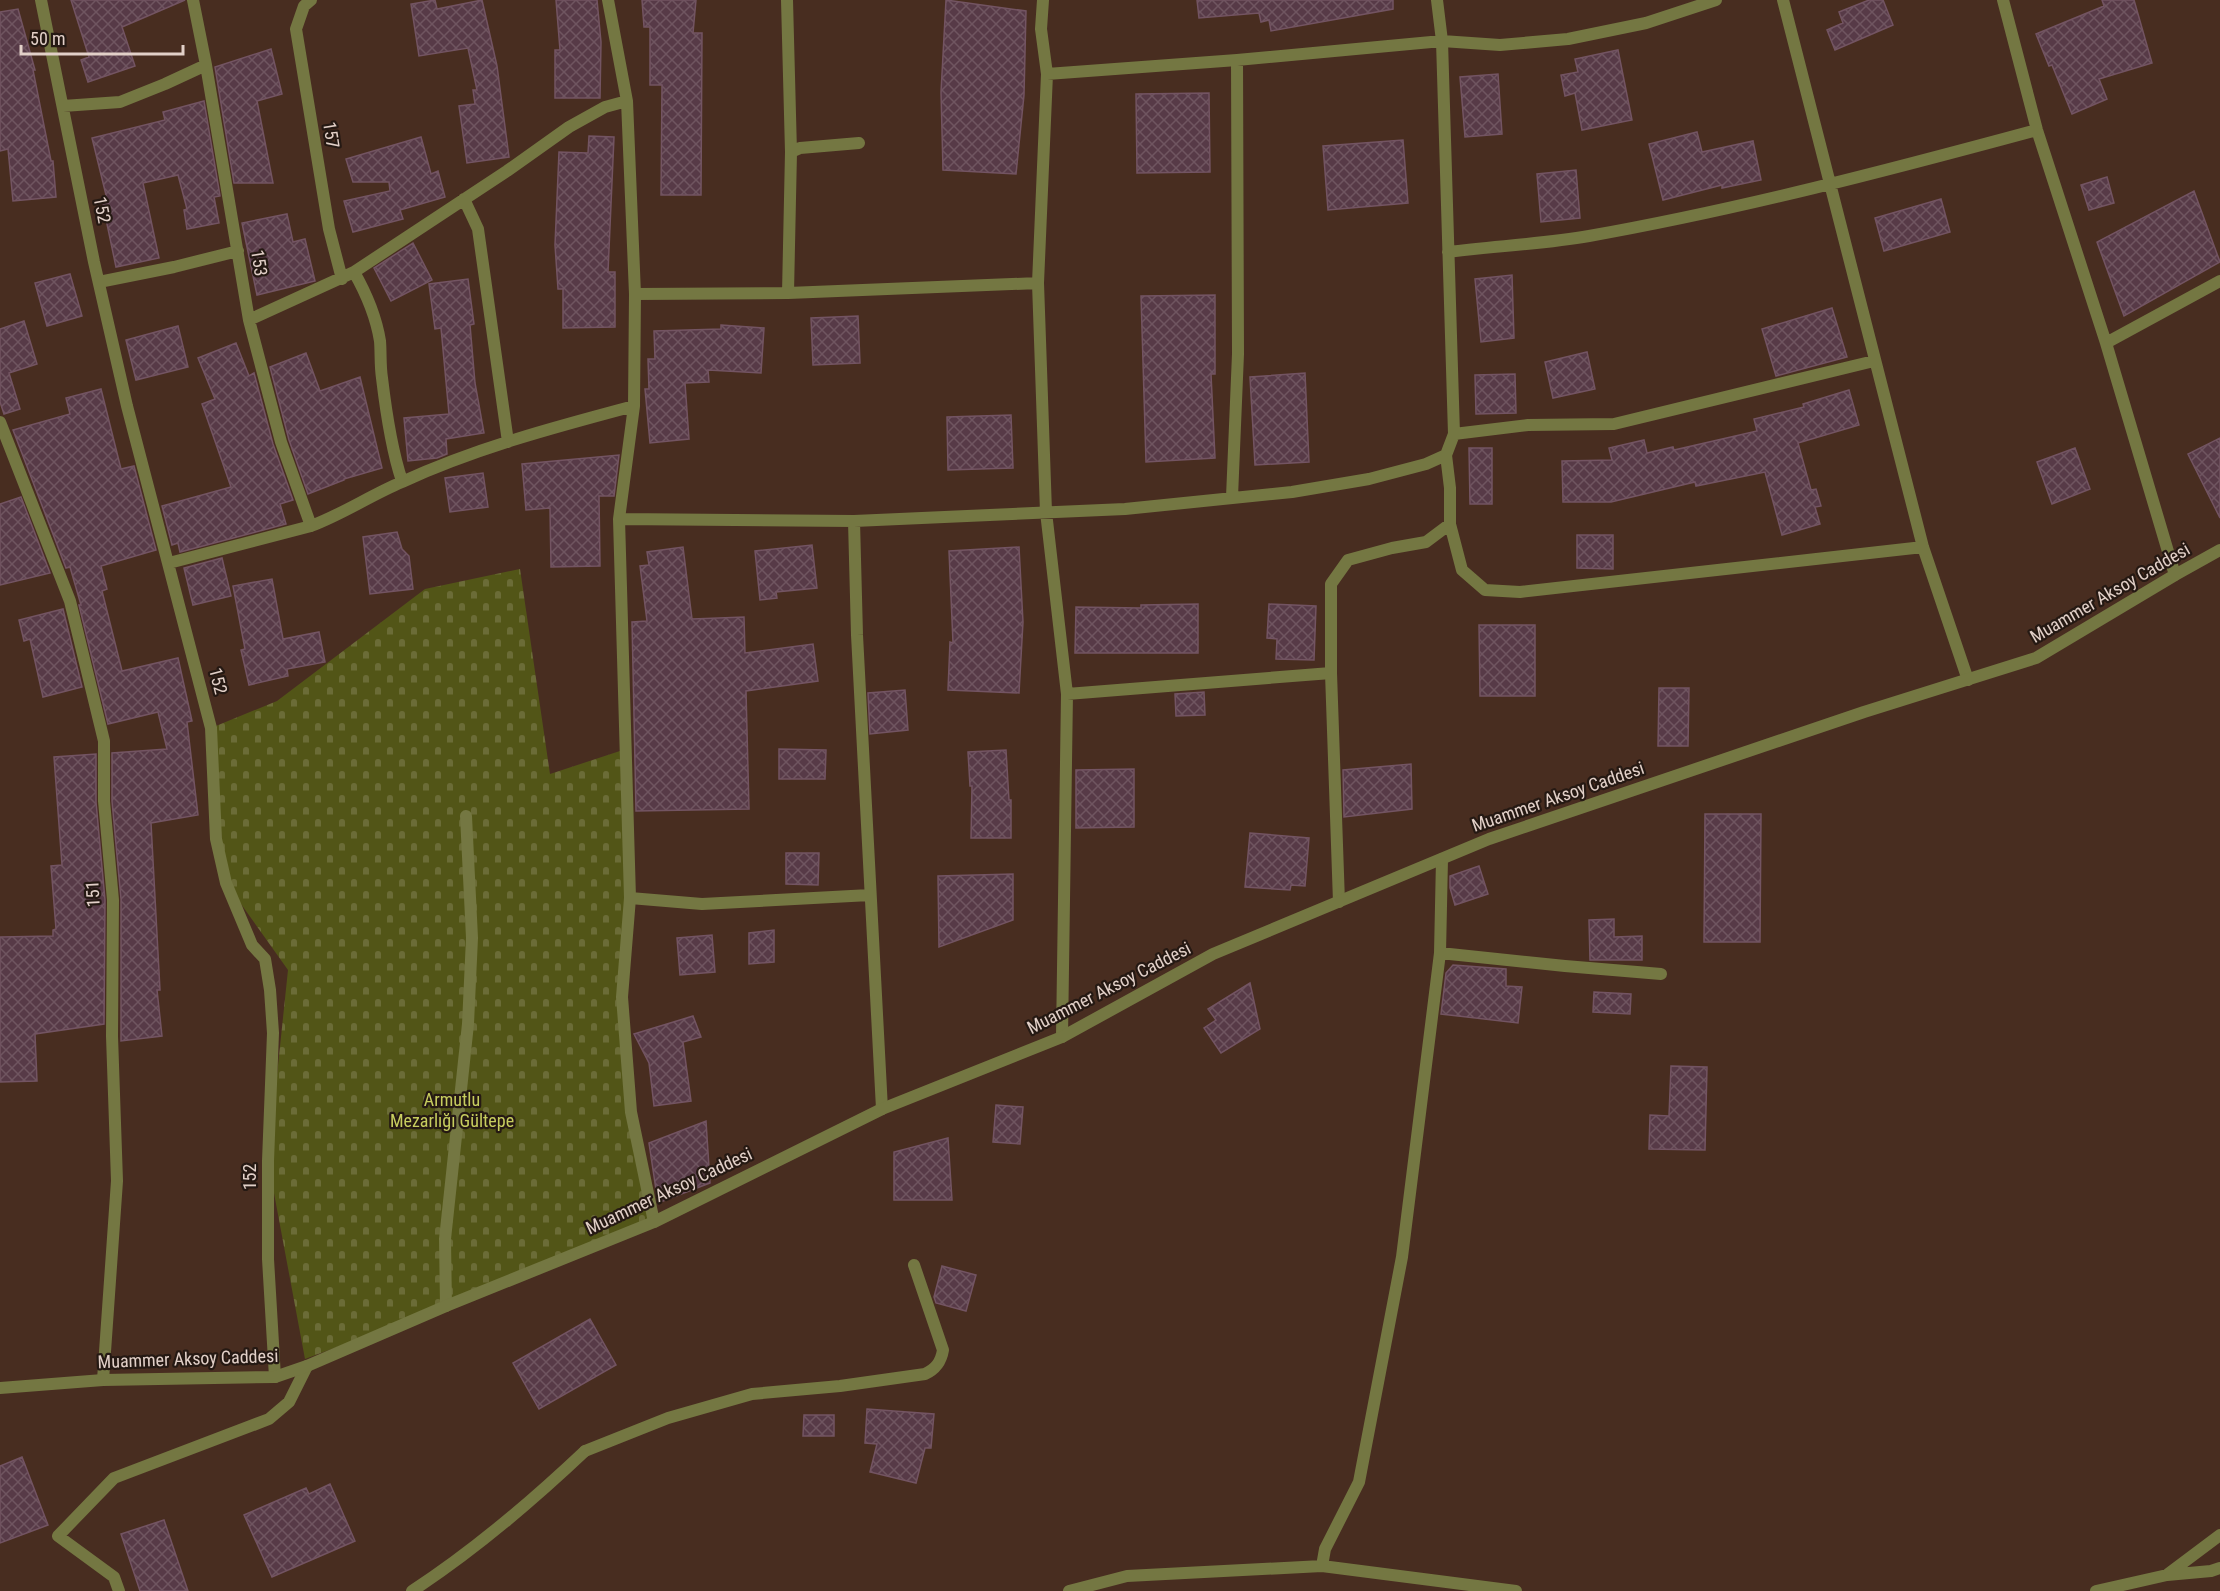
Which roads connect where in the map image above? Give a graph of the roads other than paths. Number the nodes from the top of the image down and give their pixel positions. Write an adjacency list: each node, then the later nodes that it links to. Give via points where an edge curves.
1 (40, 0): 16 (street, 152)
2 (193, 0): 13 (street, 153)
3 (310, 0): 25 (street, 157, via 296,29 329,229)
4 (608, 0): 15 (street)
5 (786, 0): 19 (street)
6 (1042, 0): 14 (street)
7 (1437, 0): 11 (street)
8 (1716, 0): 11 (street, via 1646,23 1568,39 1500,45)
9 (1783, 0): 20 (street)
10 (2003, 0): 17 (street)
11 (1442, 41): 12 (street); 23 (street)
12 (1238, 60): 14 (street); 40 (street, via 1238,354)
13 (206, 65): 16 (street, via 120,102); 22 (street, 153)
14 (1047, 74): 28 (street)
15 (627, 101): 21 (street, via 605,107 569,127); 30 (street)
16 (63, 106): 27 (street, 152)
17 (2037, 130): 20 (street); 32 (street)
18 (860, 143): 19 (street)
19 (791, 152): 29 (street)
20 (1832, 185): 23 (street, via 1586,237); 33 (street)
21 (464, 199): 24 (street); 37 (street, via 478,229)
22 (238, 251): 27 (street); 31 (street, 153)
23 (1448, 252): 36 (street)
24 (354, 272): 25 (street); 39 (street, via 374,315 388,419)
25 (342, 279): 31 (street)
26 (2220, 281): 32 (street)
27 (99, 282): 48 (street, 152)
28 (1038, 283): 29 (street); 41 (street)
29 (788, 292): 30 (street)
30 (635, 294): 34 (street)
31 (249, 320): 45 (street, 153, via 280,442)
32 (2106, 344): 49 (street)
33 (1874, 361): 36 (street, via 1614,424 1528,426); 46 (street)
34 (634, 406): 37 (street); 42 (street)
35 (0, 422): 67 (street, 151, via 70,601 104,741 104,801 113,900 117,1181)
36 (1454, 434): 38 (street)
37 (508, 442): 39 (street)
38 (1446, 455): 40 (street, via 1369,479); 44 (street)
39 (402, 481): 45 (street)
40 (1232, 497): 41 (street, via 1125,509)
41 (1046, 512): 43 (street); 52 (street)
42 (619, 519): 43 (street); 56 (street)
43 (854, 521): 55 (street)
44 (1450, 524): 46 (street, via 1462,570 1485,590 1520,592); 50 (street, via 1426,542 1348,560 1331,585)
45 (311, 526): 48 (street)
46 (1923, 547): 51 (street)
47 (2220, 550): 49 (street, Muammer Aksoy Caddesi)
48 (169, 563): 66 (street, 152, via 211,728 216,839 226,883 252,945 265,959 270,990 273,1033 268,1249)
49 (2175, 574): 51 (street, Muammer Aksoy Caddesi, via 2036,658)
50 (1332, 674): 52 (street); 57 (street)
51 (1968, 680): 54 (street, Muammer Aksoy Caddesi, via 1864,712)
52 (1067, 694): 60 (street)
53 (466, 816): 64 (street, via 472,938 468,1024 445,1239)
54 (1442, 859): 57 (street, Muammer Aksoy Caddesi); 58 (street)
55 (870, 895): 56 (street, via 702,904); 61 (street)
56 (630, 898): 62 (street, via 622,997 631,1112)
57 (1339, 902): 60 (street, Muammer Aksoy Caddesi, via 1213,954)
58 (1440, 953): 59 (street); 70 (street, via 1402,1257 1359,1482 1325,1549)
59 (1660, 974)
60 (1062, 1037): 61 (street, Muammer Aksoy Caddesi)
61 (882, 1109): 62 (street, Muammer Aksoy Caddesi)
62 (654, 1222): 64 (street, Muammer Aksoy Caddesi)
63 (914, 1265): 74 (street, via 943,1350 933,1370 840,1386 752,1394 668,1418 585,1451 535,1498)
64 (446, 1306): 65 (street, Muammer Aksoy Caddesi)
65 (307, 1366): 66 (street, Muammer Aksoy Caddesi); 73 (street, via 289,1402 269,1419 114,1478 58,1536 114,1577)
66 (275, 1377): 67 (street, Muammer Aksoy Caddesi)
67 (103, 1380): 68 (street, Muammer Aksoy Caddesi)
68 (0, 1388)
69 (2220, 1535): 72 (street)
70 (1322, 1566): 75 (street, via 1126,1576); 76 (street)
71 (2220, 1568): 72 (street)
72 (2167, 1575): 77 (street)
73 (119, 1591)
74 (412, 1591)
75 (1069, 1591)
76 (1516, 1591)
77 (2096, 1591)

